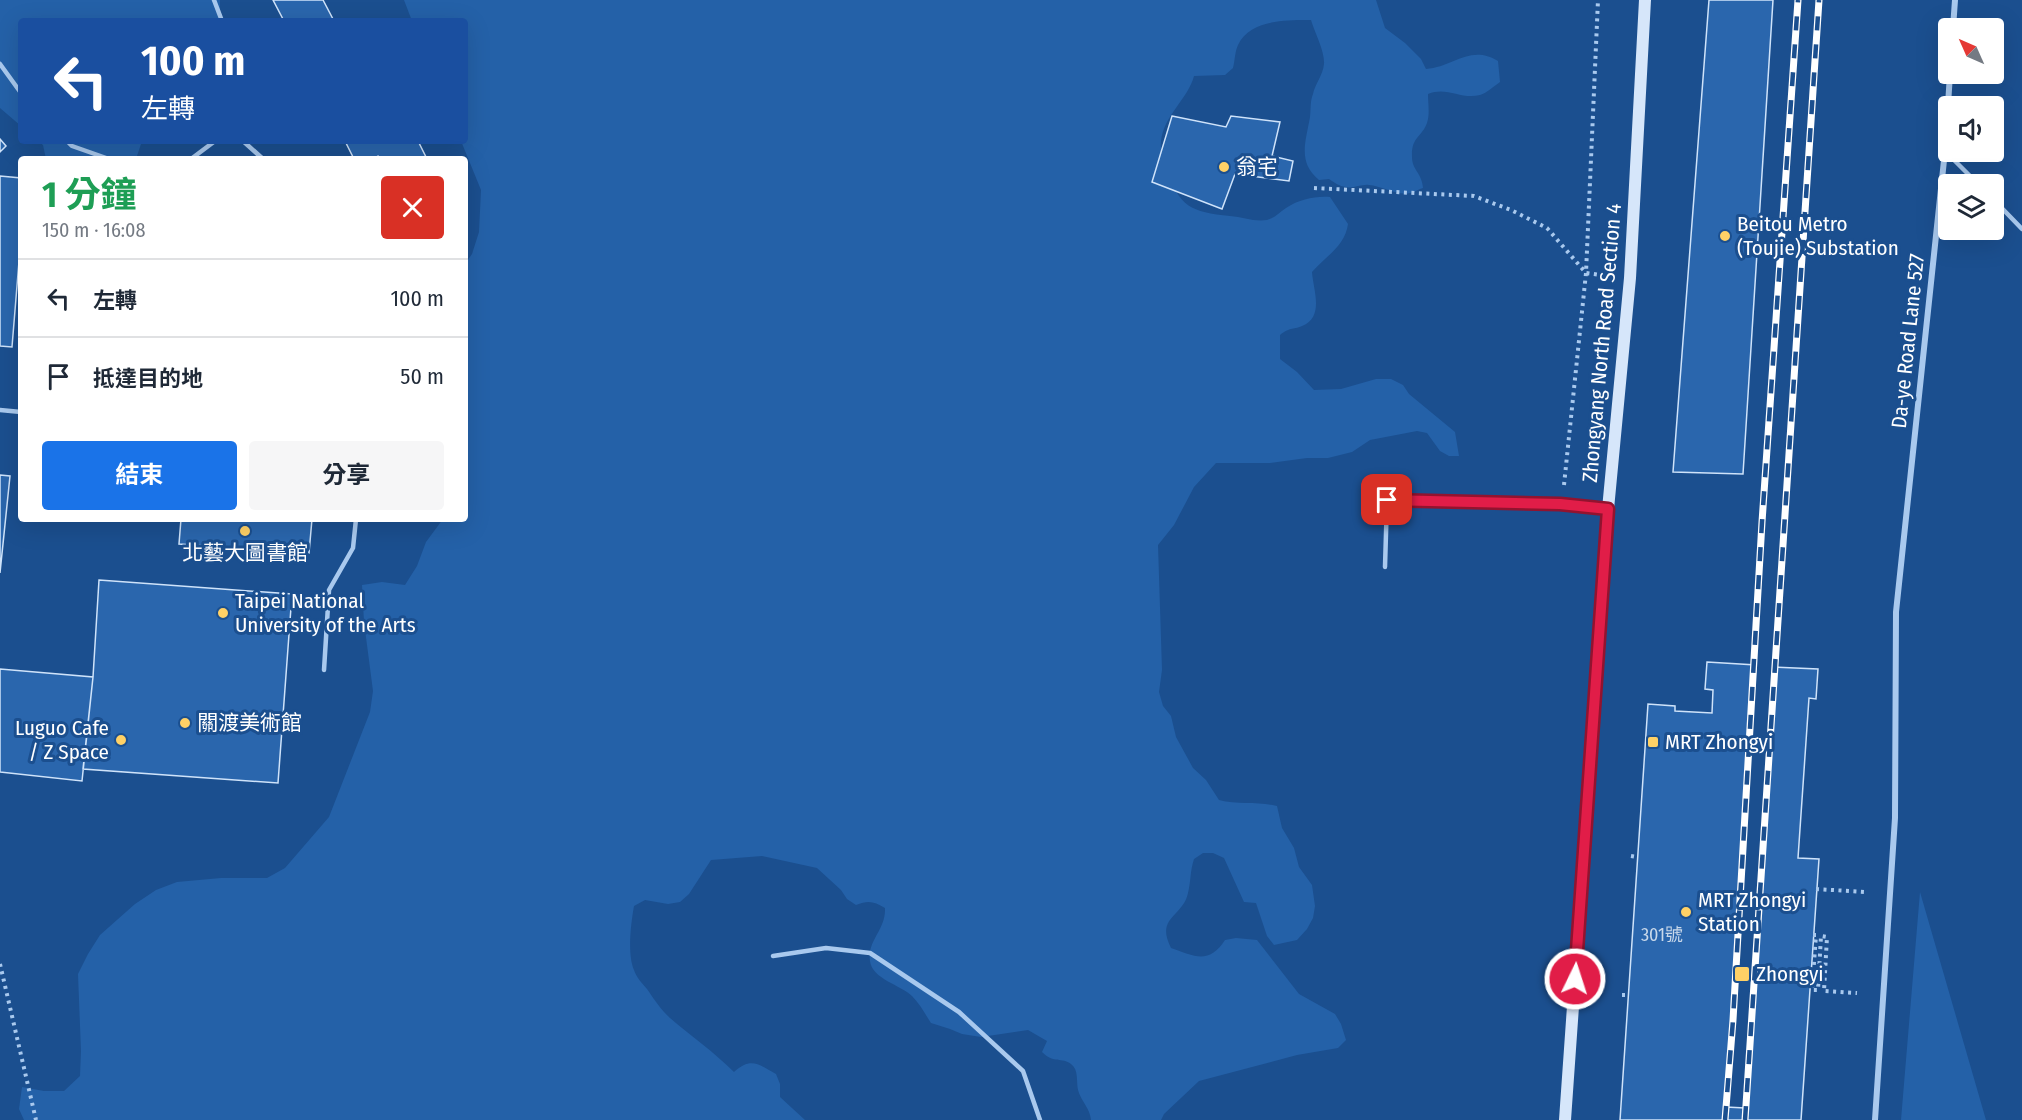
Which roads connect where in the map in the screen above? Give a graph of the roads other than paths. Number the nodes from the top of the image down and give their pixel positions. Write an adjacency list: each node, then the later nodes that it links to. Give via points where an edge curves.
1 (214, 0): 4 (lane)
2 (1645, 0): 21 (street, Zhongyang North Road Section 4, via 1630,278)
3 (1955, 0): 5 (street)
4 (221, 18)
5 (1954, 18)
6 (0, 64): 7 (lane)
7 (18, 89)
8 (70, 144): 11 (lane)
9 (211, 144): 12 (lane)
10 (246, 144): 13 (lane)
11 (100, 156)
12 (195, 156)
13 (260, 156)
14 (1945, 162): 28 (street, Da-ye Road Lane 527, via 1896,612 1895,818)
15 (1957, 162): 16 (lane)
16 (1968, 174)
17 (2004, 210): 18 (lane)
18 (2022, 229)
19 (0, 411): 20 (lane)
20 (18, 412)
21 (1608, 509): 23 (lane, via 1560,504 1387,500); 27 (street, Zhongyang North Road Section 4)
22 (356, 522): 24 (lane, via 353,548 328,590)
23 (1385, 567)
24 (324, 669)
25 (772, 956): 26 (lane, via 826,948 870,953 959,1012 1023,1071)
26 (1040, 1120)
27 (1565, 1120)
28 (1875, 1120)

